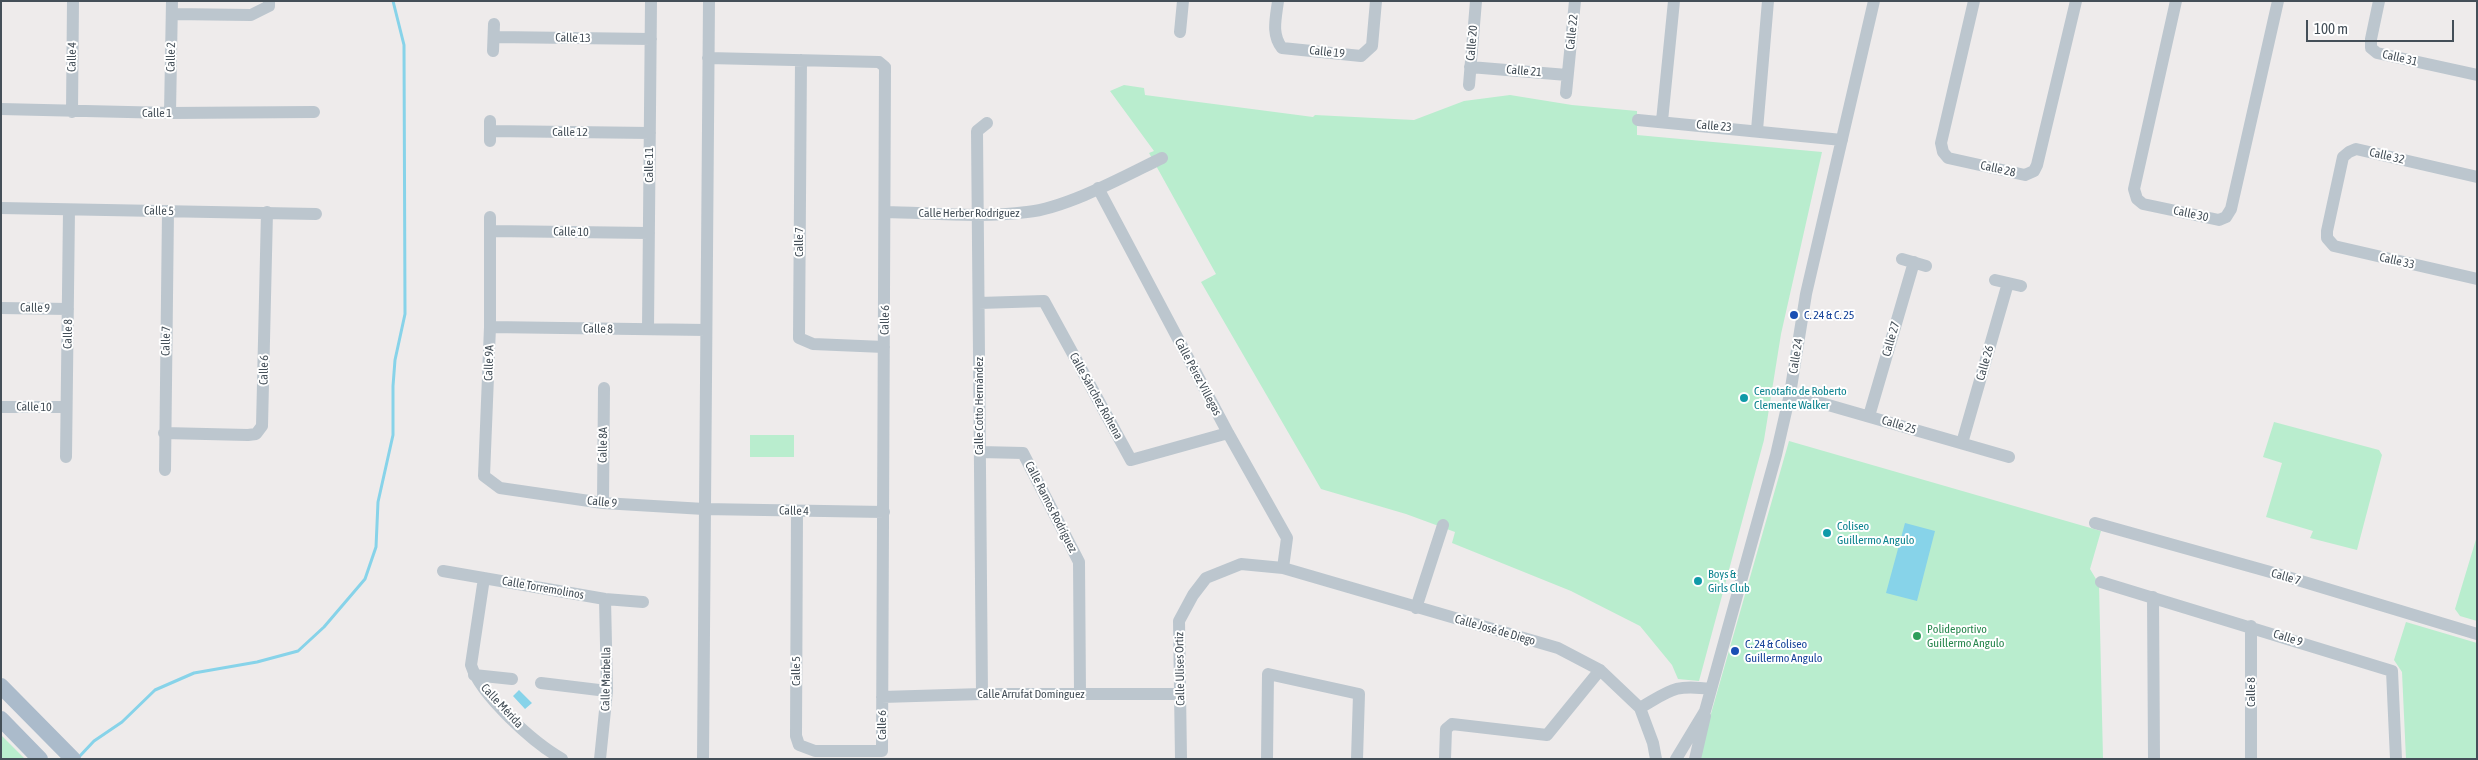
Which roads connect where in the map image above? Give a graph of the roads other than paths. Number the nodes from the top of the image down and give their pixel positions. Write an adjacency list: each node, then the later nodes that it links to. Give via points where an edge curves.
1 (73, 1): 30 (street, Calle 4)
2 (269, 1): 18 (street, via 269,6 251,15)
3 (651, 1): 20 (street, Calle 11)
4 (709, 1): 22 (street)
5 (1183, 1): 19 (street)
6 (1278, 1): 7 (street, Calle 19, via 1274,31 1282,48 1361,56 1372,46)
7 (1376, 1)
8 (1476, 1): 24 (street, Calle 20)
9 (1576, 1): 25 (street, Calle 22)
10 (1674, 1): 34 (street)
11 (1768, 1): 36 (street)
12 (1874, 1): 39 (street, Calle 24)
13 (1974, 1): 14 (street, Calle 28, via 1942,143 1943,152 1948,158 2025,175 2034,171 2037,165)
14 (2076, 1)
15 (2176, 1): 16 (street, Calle 30, via 2134,189 2137,199 2144,204 2219,220 2226,217 2231,209)
16 (2278, 1)
17 (2379, 1): 26 (street, Calle 31, via 2371,38 2371,48 2377,53)
18 (172, 8): 32 (street, Calle 2)
19 (1180, 32)
20 (651, 39): 21 (street, Calle 13, via 495,30); 38 (street, Calle 11)
21 (493, 51)
22 (708, 58): 23 (street, Calle 6); 62 (street)
23 (801, 60): 47 (street, Calle 6, via 878,62 885,67); 63 (street, Calle 7, via 799,338 813,344)
24 (1470, 67): 25 (street, Calle 21); 27 (street, Calle 20)
25 (1568, 69): 28 (street, Calle 22)
26 (2477, 75)
27 (1469, 85)
28 (1566, 93)
29 (1, 109): 30 (street, Calle 1)
30 (72, 112): 32 (street, Calle 1)
31 (314, 112): 32 (street, Calle 1)
32 (170, 113)
33 (1638, 120): 34 (street, Calle 23)
34 (1662, 121): 36 (street, Calle 23)
35 (987, 123): 49 (street, Calle Cotto Hernández, via 977,131)
36 (1757, 130): 39 (street, Calle 23)
37 (490, 131): 38 (street, Calle 12)
38 (650, 133): 53 (street, Calle 11)
39 (1842, 140): 65 (street, Calle 24, via 1806,294)
40 (1162, 158): 42 (street, Calle Herber Rodríguez)
41 (2477, 177): 51 (street, Calle 32, via 2356,149 2343,158)
42 (1098, 188): 49 (street, Calle Herber Rodríguez, via 1028,212); 70 (street, Calle Pérez Villegas)
43 (1, 208): 44 (street, Calle 5)
44 (69, 210): 45 (street, Calle 5); 59 (street, Calle 8)
45 (168, 211): 46 (street, Calle 5); 69 (street, Calle 7)
46 (267, 212): 48 (street, Calle 5); 69 (street, Calle 6, via 262,426 256,434 248,435)
47 (886, 212): 49 (street, Calle Herber Rodríguez); 63 (street, Calle 6)
48 (316, 214)
49 (978, 214): 57 (street, Calle Cotto Hernández)
50 (490, 217): 52 (street, Calle 9A)
51 (2326, 230): 55 (street, Calle 33, via 2334,246)
52 (492, 231): 53 (street, Calle 10); 60 (street, Calle 9A)
53 (649, 232): 61 (street, Calle 11)
54 (1914, 262): 68 (street, Calle 27)
55 (2477, 279)
56 (2021, 286): 71 (street, Calle 26, via 2001,282)
57 (979, 302): 70 (street, Calle Sánchez Rohena, via 1044,301 1131,460); 72 (street, Calle Cotto Hernández)
58 (1, 308): 59 (street, Calle 9)
59 (68, 309): 67 (street, Calle 8)
60 (490, 327): 61 (street, Calle 8); 76 (street, Calle 9A, via 484,476)
61 (648, 329): 62 (street, Calle 8)
62 (706, 330): 78 (street)
63 (884, 347): 80 (street, Calle 6)
64 (604, 388): 77 (street, Calle 8A)
65 (1790, 394): 68 (street, Calle 25); 98 (street, Calle 24, via 1774,464)
66 (1, 407): 67 (street, Calle 10)
67 (66, 408): 73 (street, Calle 8)
68 (1868, 416): 71 (street, Calle 25)
69 (164, 433): 75 (street, Calle 7)
70 (1228, 433): 83 (street, Calle Pérez Villegas, via 1287,538)
71 (1962, 443): 74 (street, Calle 25)
72 (980, 452): 100 (street, Calle Cotto Hernández); 101 (street, Calle Ramos Rodríguez, via 1023,453 1079,562)
73 (66, 457)
74 (2009, 457)
75 (165, 470)
76 (500, 488): 77 (street, Calle 9)
77 (603, 503): 78 (street, Calle 9)
78 (704, 509): 79 (street, Calle 4); 113 (street)
79 (797, 511): 80 (street, Calle 4); 107 (street, Calle 5, via 796,736 799,745 815,751)
80 (884, 512): 103 (street, Calle 6)
81 (2095, 523): 92 (street, Calle 7)
82 (1442, 525): 90 (street)
83 (1283, 568): 90 (street, Calle José de Diego); 102 (street, Calle Ulises Ortiz, via 1241,564 1206,578 1179,621)
84 (443, 571): 85 (street, Calle Torremolinos)
85 (484, 578): 88 (street, Calle Torremolinos); 94 (street, Calle Mérida, via 471,665)
86 (2101, 582): 87 (street, Calle 9)
87 (2153, 597): 91 (street, Calle 9); 121 (street)
88 (605, 599): 89 (street, Calle Torremolinos); 99 (street, Calle Marbella)
89 (643, 602)
90 (1416, 608): 93 (street, Calle José de Diego, via 1558,648)
91 (2250, 626): 122 (street, Calle 8); 123 (street, Calle 9, via 2392,671)
92 (2477, 634)
93 (1600, 670): 104 (street, Calle José de Diego); 117 (street, via 1547,735 1452,724 1446,730)
94 (474, 675): 95 (street); 111 (street, Calle Mérida, via 537,743)
95 (512, 679)
96 (541, 683): 99 (street)
97 (1, 686): 110 (main road)
98 (1711, 689): 104 (street, via 1687,686 1673,689); 105 (street, Calle 24)
99 (607, 691): 112 (street, Calle Marbella)
100 (982, 694): 101 (street, Calle Arrufat Domínguez); 103 (street, Calle Arrufat Domínguez)
101 (1080, 694): 102 (street, Calle Arrufat Domínguez)
102 (1180, 694): 114 (street, Calle Ulises Ortiz)
103 (882, 697): 107 (street, Calle 6)
104 (1640, 708): 118 (street, Calle José de Diego)
105 (1705, 711): 108 (street); 119 (street, Calle 24)
106 (1, 719): 109 (main road)
107 (882, 751)
108 (1696, 753): 120 (street)
109 (40, 759)
110 (73, 759)
111 (562, 759)
112 (600, 759)
113 (703, 759)
114 (1181, 759)
115 (1267, 759): 116 (street, via 1268,674 1359,694)
116 (1358, 759)
117 (1445, 759)
118 (1656, 759)
119 (1676, 759)
120 (1690, 759)
121 (2154, 759)
122 (2251, 759)
123 (2396, 759)

